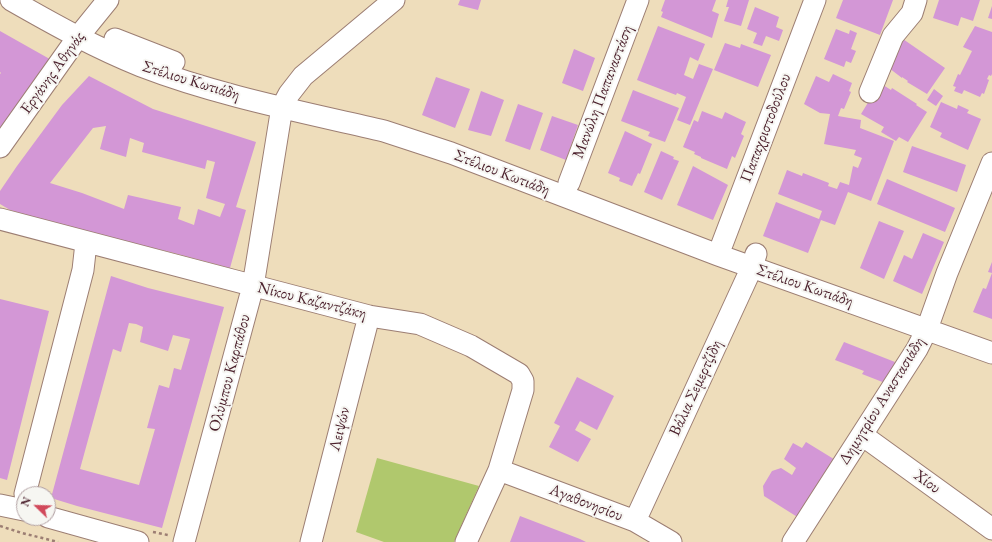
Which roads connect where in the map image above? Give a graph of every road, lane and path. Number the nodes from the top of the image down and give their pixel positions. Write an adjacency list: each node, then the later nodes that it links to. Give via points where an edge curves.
1 (11, 0): 8 (street, Στέλιου Κωτιάδη)
2 (40, 0): 8 (street, Στέλιου Κωτιάδη)
3 (108, 0): 8 (street, Εργάνης Αθηνάς)
4 (394, 0): 10 (street, via 303,76)
5 (638, 0): 13 (street, Μανώλη Παπαναστάση)
6 (814, 0): 16 (street, Παπαχριστοδούλου)
7 (916, 0): 9 (street, via 912,13 893,36)
8 (83, 32): 10 (street, Στέλιου Κωτιάδη, via 140,66 172,77 202,86); 11 (street, Εργάνης Αθηνάς)
9 (870, 92)
10 (285, 100): 13 (street, Στέλιου Κωτιάδη, via 360,111 395,121); 16 (street, Στέλιου Κωτιάδη, via 421,143 543,188); 18 (street, Ολύμπου Καρπάθου)
11 (0, 147)
12 (992, 162): 20 (street, Δημητρίου Αναστασιάδη)
13 (569, 183): 16 (street, Στέλιου Κωτιάδη)
14 (0, 219): 15 (street, Νίκου Καζαντζάκη)
15 (86, 243): 18 (street, Νίκου Καζαντζάκη); 25 (street, via 83,270)
16 (721, 248): 17 (street, Στέλιου Κωτιάδη)
17 (754, 260): 20 (street, Στέλιου Κωτιάδη); 29 (street, Βάλια Σεμερτζίδη)
18 (253, 286): 19 (street, Νίκου Καζαντζάκη); 34 (street, Ολύμπου Καρπάθου)
19 (369, 316): 24 (street, Νίκου Καζαντζάκη, via 420,324 471,346 519,374 523,381 523,390); 35 (street, Λειψών)
20 (929, 322): 21 (street, Στέλιου Κωτιάδη); 22 (street, Στέλιου Κωτιάδη); 23 (street, Δημητρίου Αναστασιάδη, via 908,365)
21 (992, 339)
22 (992, 353)
23 (862, 435): 31 (street, Χίου); 38 (street, Δημητρίου Αναστασιάδη)
24 (499, 470): 29 (street, Αγαθονησίου); 36 (street, Νίκου Καζαντζάκη)
25 (27, 486)
26 (16, 503): 27 (street)
27 (0, 505)
28 (56, 519): 33 (street)
29 (635, 521): 37 (street, Αγαθονησίου)
30 (0, 526): 32 (path)
31 (992, 528)
32 (58, 542)
33 (138, 542)
34 (184, 542)
35 (311, 542)
36 (466, 542)
37 (671, 542)
38 (793, 542)

